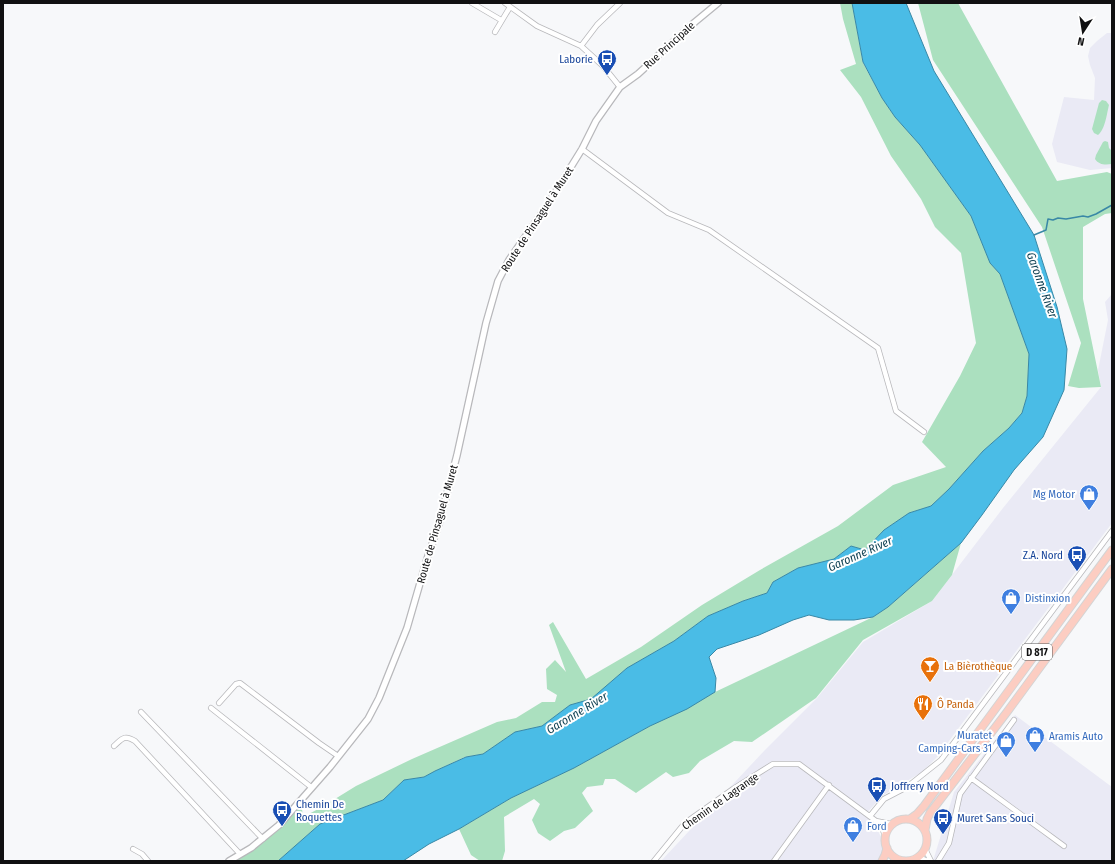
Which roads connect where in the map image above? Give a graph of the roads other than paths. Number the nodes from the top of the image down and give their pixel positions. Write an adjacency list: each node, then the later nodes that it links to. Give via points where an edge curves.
1 (472, 3): 6 (street)
2 (505, 3): 5 (street)
3 (620, 3): 8 (street, via 597,25)
4 (718, 3): 9 (street, Rue Principale)
5 (510, 7): 6 (street); 8 (street, via 537,26)
6 (502, 20): 7 (street)
7 (495, 32)
8 (581, 46): 9 (street, via 603,66)
9 (620, 87): 10 (street, via 596,121)
10 (582, 149): 11 (street, via 668,213 709,230 878,348 896,411); 20 (street, Route de Pinsaguel à Muret, via 498,281 486,323 448,493 407,628 368,720)
11 (924, 432)
12 (1112, 531): 24 (street, via 941,760 907,787 884,799)
13 (1112, 550): 25 (main road, D 817, via 922,808)
14 (1112, 569): 28 (main road, D 817, via 930,813)
15 (219, 703): 20 (street, via 236,684 240,683)
16 (211, 708): 23 (street)
17 (141, 712): 30 (street)
18 (1014, 720): 21 (street)
19 (114, 746): 35 (street, via 123,738 129,737 134,741)
20 (338, 756): 23 (street, Route de Pinsaguel à Muret)
21 (971, 778): 31 (street); 45 (street, via 960,794 949,843)
22 (829, 785): 24 (street); 39 (street, Chemin de Lagrange, via 799,764 773,764 685,823); 40 (street)
23 (311, 787): 30 (street, Route de Pinsaguel à Muret, via 279,825)
24 (870, 816): 26 (street)
25 (910, 819): 27 (main road); 28 (main road)
26 (876, 821): 27 (street); 29 (street)
27 (891, 824): 29 (main road)
28 (925, 830): 34 (main road)
29 (885, 835): 32 (main road)
30 (263, 839): 35 (street, Route de Pinsaguel à Muret)
31 (1064, 846)
32 (887, 848): 41 (main road); 42 (main road)
33 (133, 849): 37 (street)
34 (925, 849): 36 (main road); 44 (street)
35 (240, 854): 38 (street, Route de Pinsaguel à Muret)
36 (918, 857): 42 (main road); 43 (street)
37 (148, 861)
38 (229, 861)
39 (654, 861)
40 (774, 861)
41 (882, 861)
42 (901, 861)
43 (928, 861)
44 (931, 861)
45 (938, 861)

